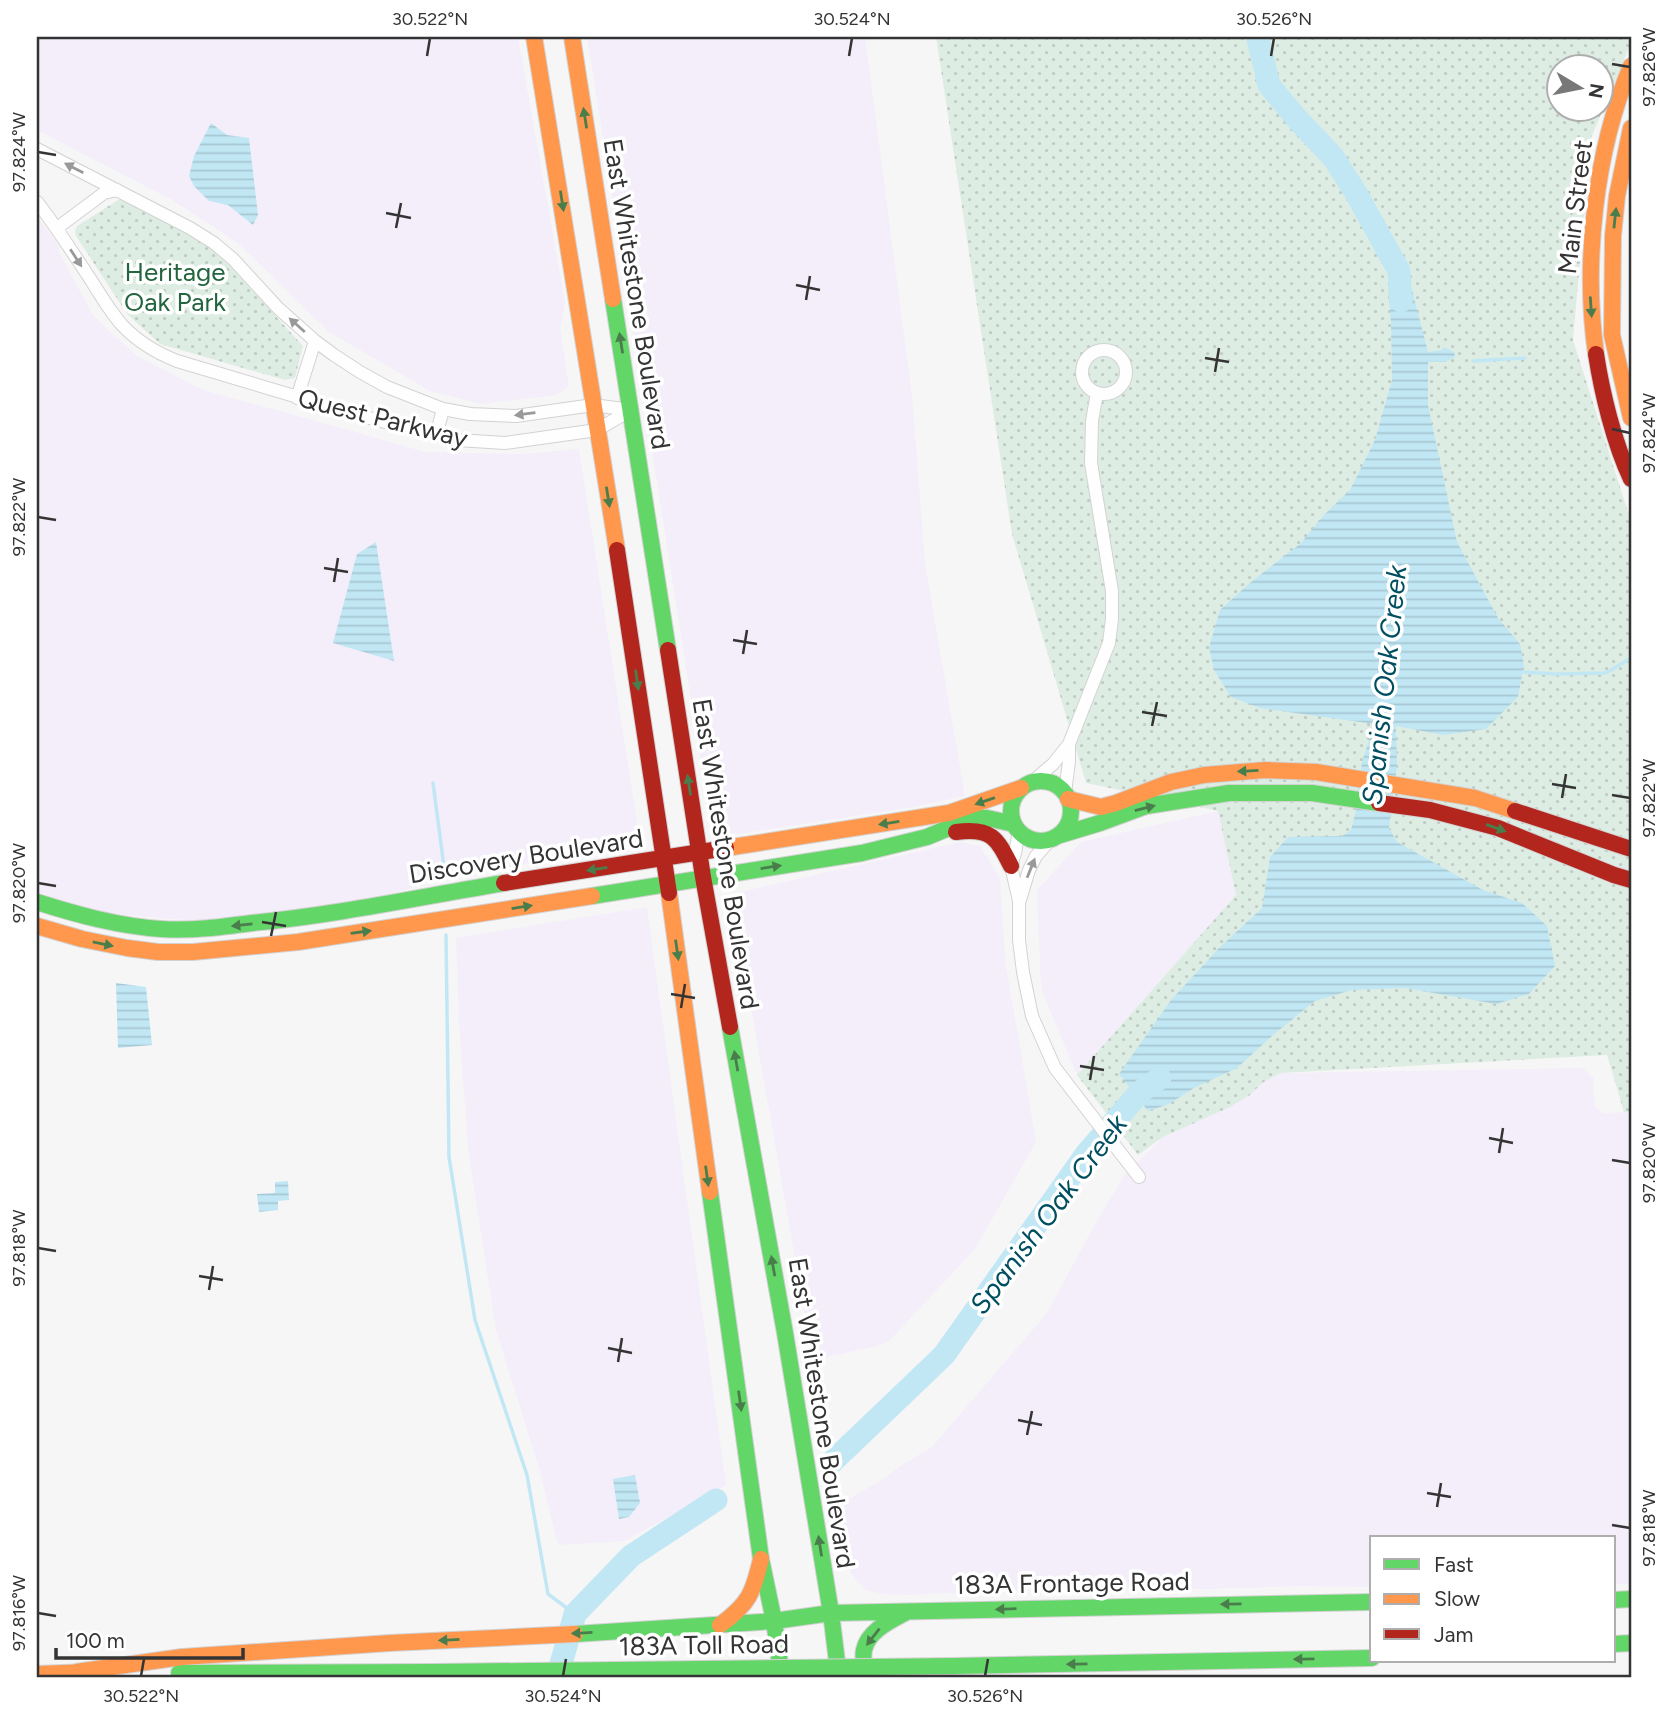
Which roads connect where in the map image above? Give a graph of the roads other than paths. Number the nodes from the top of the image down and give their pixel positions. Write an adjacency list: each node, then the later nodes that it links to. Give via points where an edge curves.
1 (534, 37): 16 (main road, one-way to 16)
2 (572, 37): 18 (main road, East Whitestone Boulevard, one-way to 2)
3 (1631, 66): 5 (main road, Main Street)
4 (1631, 128): 6 (main road, Main Street)
5 (1607, 142): 6 (main road); 12 (main road, Main Street, one-way to 12, via 1592,236)
6 (1626, 148): 11 (main road, Main Street, one-way to 6, via 1613,236)
7 (37, 149): 8 (street, Quest Parkway, one-way to 7)
8 (117, 190): 10 (street, via 104,193); 13 (street, Quest Parkway, one-way to 8, via 214,243)
9 (37, 202): 10 (street, Quest Parkway)
10 (57, 228): 15 (street, Quest Parkway, one-way to 15, via 110,310 141,342 177,361)
11 (1612, 335): 12 (main road); 19 (main road, Main Street)
12 (1593, 338): 22 (main road, Main Street, via 1608,410)
13 (315, 341): 15 (street); 17 (street, Quest Parkway, via 387,387)
14 (1097, 393): 23 (street, via 1091,463 1112,591 1112,619 1109,643)
15 (297, 397): 21 (street, Quest Parkway)
16 (593, 405): 17 (street, Quest Parkway, one-way to 17, via 516,415); 18 (street, Quest Parkway); 20 (main road)
17 (443, 409): 21 (street)
18 (631, 410): 20 (street, Quest Parkway); 30 (main road, East Whitestone Boulevard, one-way to 18)
19 (1631, 418)
20 (597, 430): 21 (street, Quest Parkway, via 505,443); 31 (main road, one-way to 31)
21 (436, 436)
22 (1631, 479)
23 (1069, 744): 24 (street); 25 (street)
24 (1026, 785): 25 (main road, via 1050,782); 26 (main road, via 1011,805); 30 (main road, Discovery Boulevard, one-way to 30, via 949,813)
25 (1066, 796): 28 (main road, via 1069,819); 29 (main road, one-way to 25, via 1475,798 1316,772 1204,775 1101,807)
26 (1017, 828): 27 (main road, Discovery Boulevard, via 977,818); 28 (main road, via 1030,839); 32 (street)
27 (927, 837): 32 (main road, via 981,831 999,842); 33 (main road, Discovery Boulevard, one-way to 27, via 862,853)
28 (1054, 838): 34 (main road, one-way to 34, via 1146,806 1186,799 1229,793 1312,793 1465,818); 36 (street, one-way to 28, via 1036,856)
29 (1631, 849)
30 (699, 853): 31 (main road, Discovery Boulevard); 33 (main road, East Whitestone Boulevard)
31 (664, 858): 35 (main road); 37 (main road, Discovery Boulevard, one-way to 37, via 294,919 199,929 123,925)
32 (1011, 866): 36 (street)
33 (703, 877): 35 (main road, Discovery Boulevard); 43 (main road, East Whitestone Boulevard, one-way to 33, via 786,1333)
34 (1631, 880)
35 (668, 883): 38 (main road, Discovery Boulevard, one-way to 35, via 109,946 199,951 298,942); 40 (main road, one-way to 40)
36 (1020, 901): 39 (street, via 1019,940 1032,1016 1055,1068)
37 (37, 902)
38 (37, 926)
39 (1139, 1177)
40 (761, 1559): 44 (main road); 45 (main road, via 748,1601)
41 (1370, 1602): 42 (main road, 183A Frontage Road, one-way to 42)
42 (909, 1611): 43 (main road, 183A Frontage Road); 51 (main road, one-way to 51, via 870,1637 864,1651)
43 (831, 1613): 44 (main road, 183A Frontage Road); 50 (main road, East Whitestone Boulevard)
44 (774, 1621): 45 (main road, 183A Frontage Road); 49 (main road)
45 (720, 1625): 47 (main road, 183A Frontage Road, one-way to 47, via 182,1657)
46 (1370, 1658): 47 (main road, 183A Toll Road, one-way to 47, bridge, via 434,1672)
47 (76, 1672): 48 (main road, 183A Toll Road)
48 (37, 1674)
49 (782, 1678)
50 (839, 1678)
51 (866, 1678)

